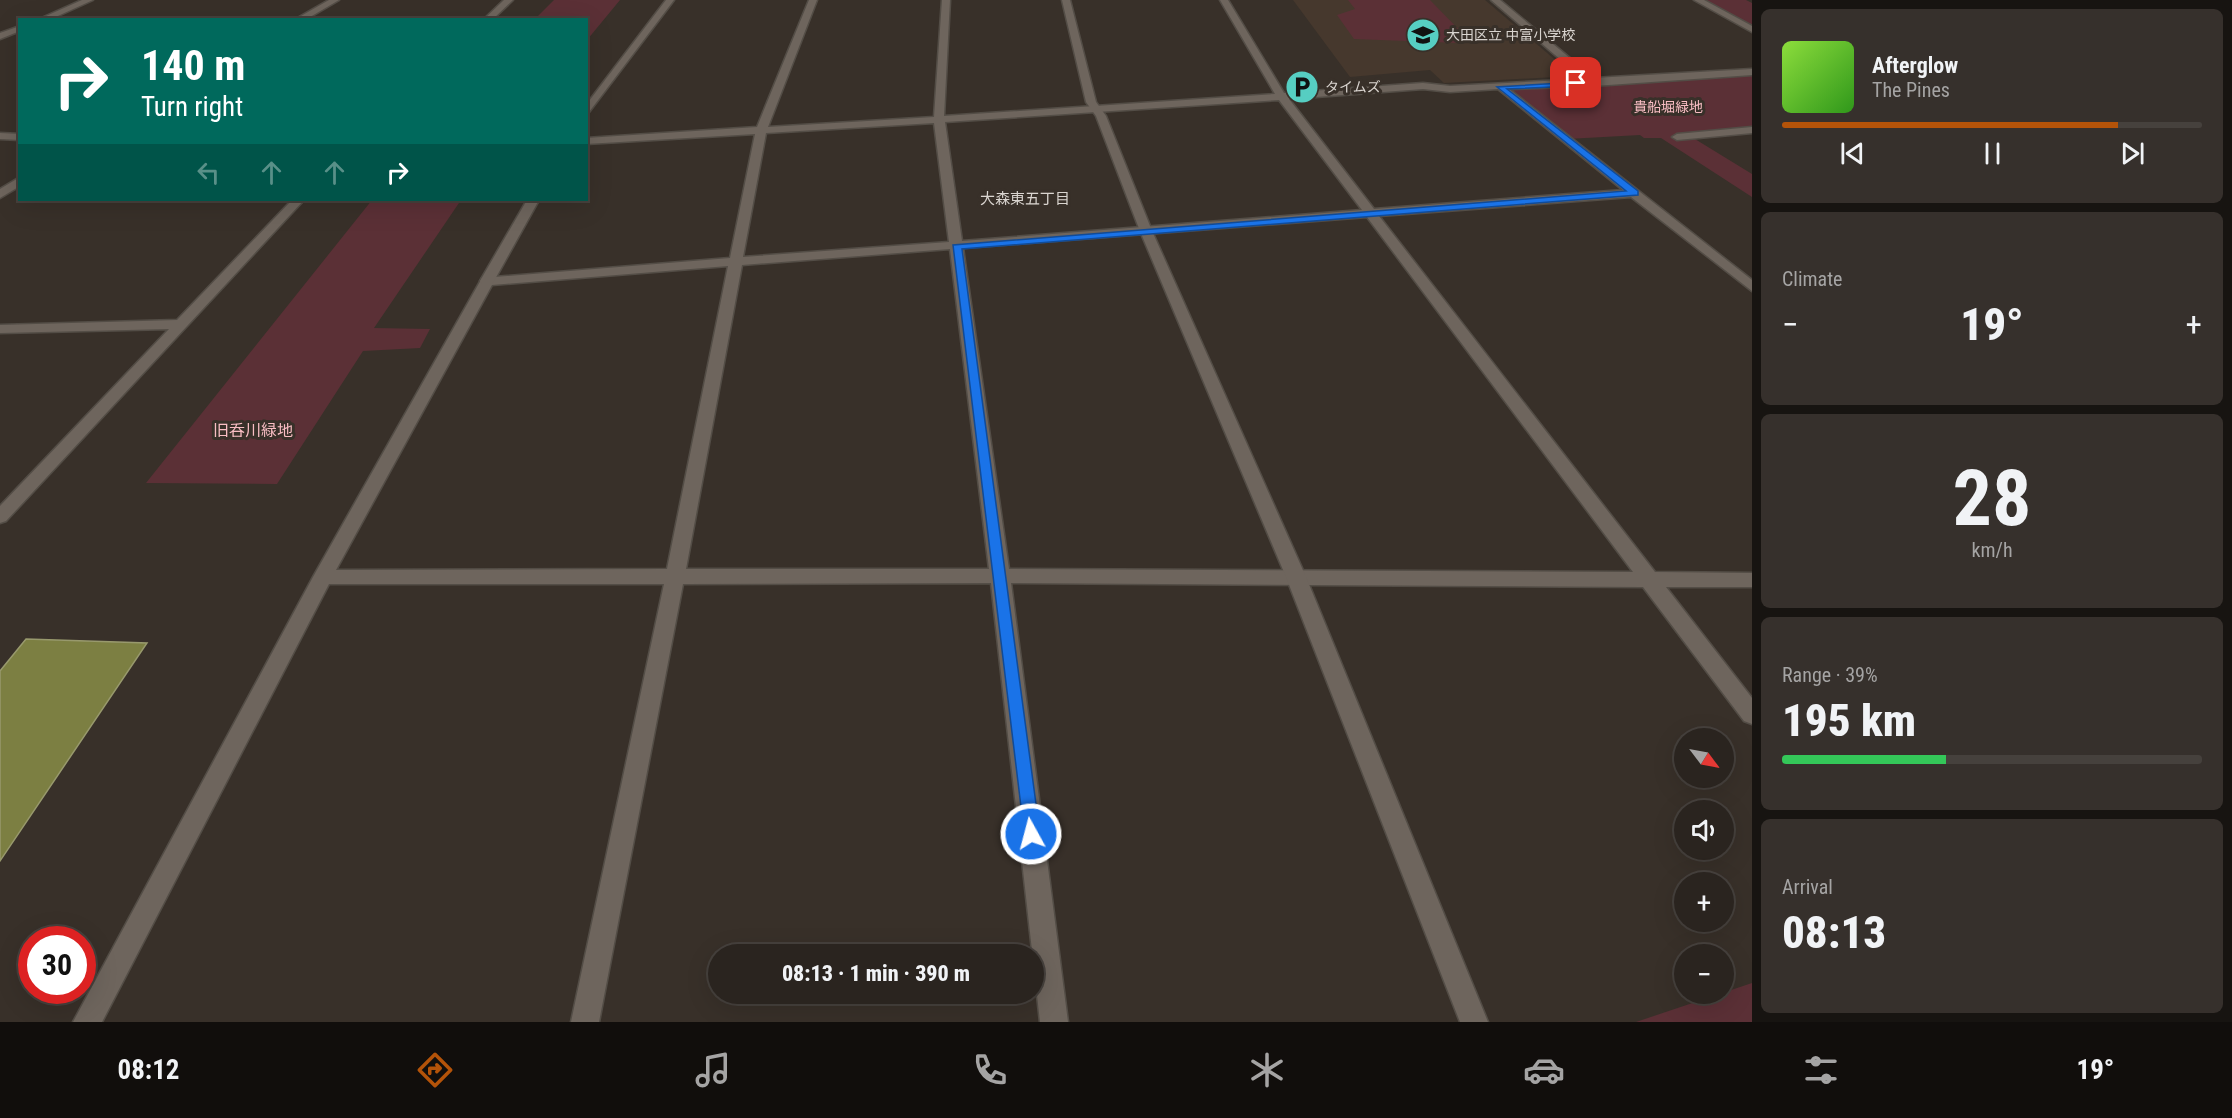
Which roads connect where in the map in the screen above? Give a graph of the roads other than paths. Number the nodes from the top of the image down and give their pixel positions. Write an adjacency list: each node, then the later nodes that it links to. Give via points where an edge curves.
1 (89, 0): 11 (street)
2 (335, 0): 12 (street)
3 (509, 0): 13 (street)
4 (670, 0): 19 (street)
5 (813, 0): 23 (street)
6 (946, 0): 21 (street)
7 (1066, 0): 20 (street, via 1090,102)
8 (1224, 0): 18 (street)
9 (1495, 0): 16 (street)
10 (1698, 0): 14 (street)
11 (46, 18)
12 (302, 18)
13 (489, 18)
14 (1752, 28)
15 (1752, 72): 16 (street)
16 (1594, 82): 17 (street)
17 (1500, 87): 18 (street, via 1424,86); 29 (street)
18 (1282, 97): 20 (street); 33 (street)
19 (588, 110)
20 (1098, 110): 21 (street); 34 (street)
21 (939, 119): 23 (street); 35 (street)
22 (1752, 130): 25 (street)
23 (761, 131): 27 (street); 36 (street)
24 (0, 136): 26 (street)
25 (1677, 137)
26 (18, 138)
27 (588, 141)
28 (18, 182): 30 (street)
29 (1635, 193): 33 (street); 38 (street)
30 (0, 195)
31 (297, 201): 39 (street)
32 (532, 201): 37 (street)
33 (1373, 214): 34 (street); 46 (street)
34 (1146, 231): 35 (street); 45 (street)
35 (957, 247): 36 (street); 43 (street)
36 (736, 263): 37 (street); 42 (street)
37 (487, 281): 44 (street)
38 (1752, 287)
39 (180, 324): 40 (street); 41 (street)
40 (0, 329)
41 (0, 517)
42 (675, 575): 43 (street); 44 (street); 50 (street)
43 (1000, 576): 45 (street); 51 (street)
44 (322, 577): 49 (street)
45 (1296, 577): 46 (street); 52 (street)
46 (1652, 580): 47 (street); 48 (street)
47 (1752, 580)
48 (1752, 715)
49 (87, 1022)
50 (585, 1022)
51 (1054, 1022)
52 (1474, 1022)

